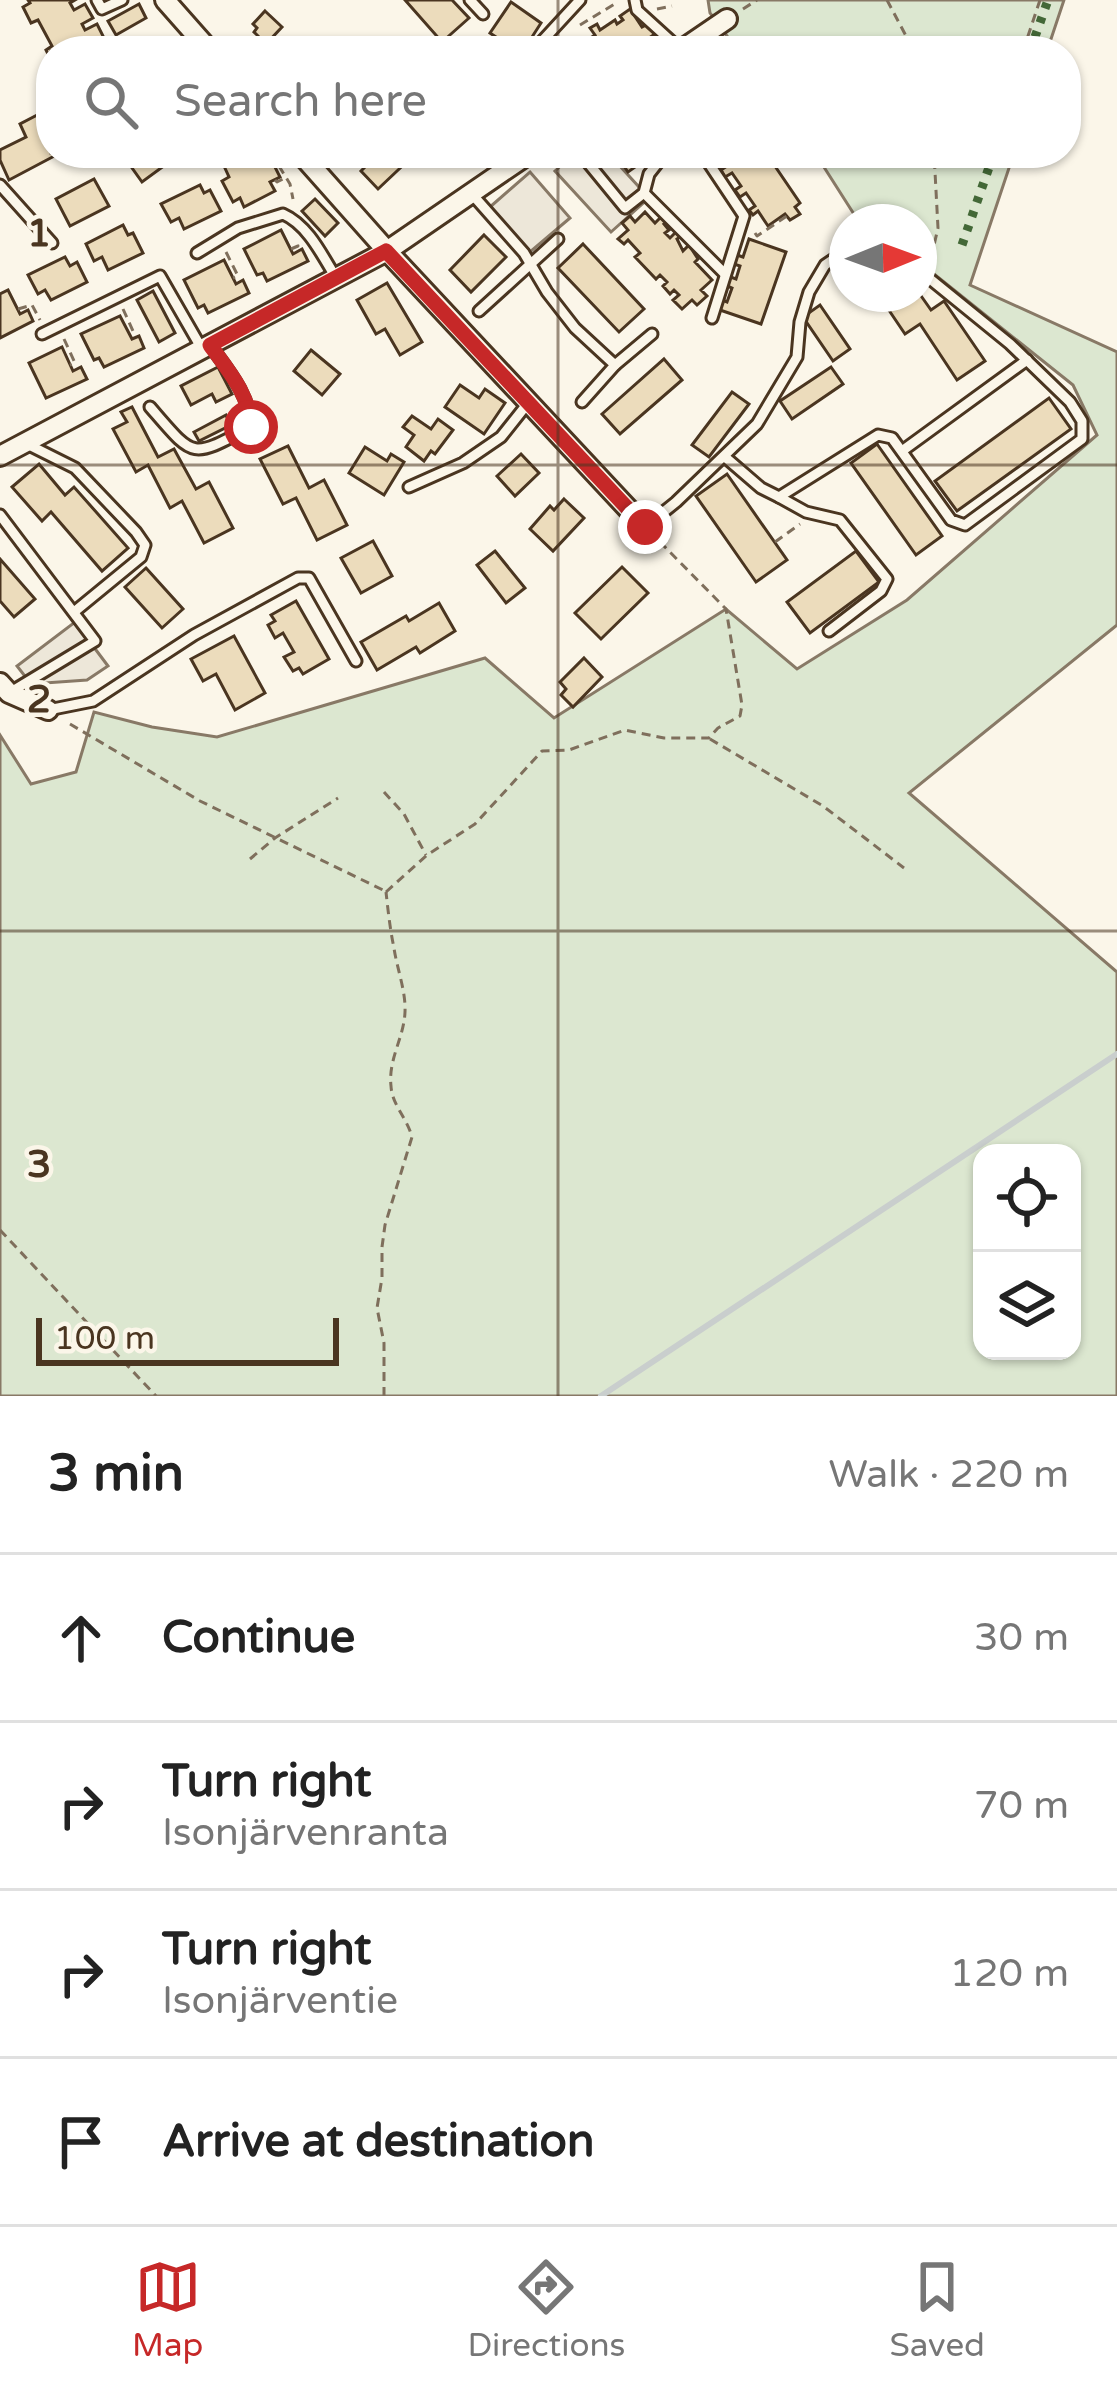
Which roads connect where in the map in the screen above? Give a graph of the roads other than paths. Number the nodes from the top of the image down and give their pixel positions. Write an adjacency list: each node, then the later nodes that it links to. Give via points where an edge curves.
1 (97, 0): 2 (lane, via 102,10)
2 (122, 0)
3 (470, 0): 7 (lane)
4 (580, 0): 10 (lane)
5 (635, 0): 11 (lane)
6 (178, 4): 9 (street)
7 (483, 14)
8 (727, 19): 12 (street)
9 (200, 36)
10 (547, 36)
11 (666, 36)
12 (702, 36)
13 (313, 168): 23 (street)
14 (508, 168): 19 (street)
15 (592, 168): 20 (lane, via 625,208)
16 (654, 168): 20 (lane)
17 (711, 168): 27 (lane, via 744,216)
18 (0, 185): 22 (lane)
19 (471, 194): 23 (street); 26 (lane)
20 (644, 194): 27 (lane)
21 (558, 238): 26 (lane)
22 (52, 243)
23 (386, 251): 28 (street); 38 (street)
24 (197, 253): 28 (lane, via 283,214)
25 (829, 262): 43 (lane, via 809,292 797,358 758,424)
26 (531, 264): 30 (lane); 36 (lane, via 575,328)
27 (725, 274): 31 (lane)
28 (337, 278): 34 (street)
29 (937, 282): 35 (lane)
30 (479, 311)
31 (712, 318)
32 (44, 333): 34 (lane, via 160,276)
33 (652, 334): 36 (lane)
34 (206, 347): 39 (lane, via 240,387 251,427 204,452 185,448); 40 (street)
35 (1027, 360): 41 (lane); 41 (lane, via 1082,422 1082,439 1032,476 964,525 951,520)
36 (615, 365): 37 (lane)
37 (582, 402)
38 (528, 403): 44 (lane, via 464,463); 47 (street)
39 (150, 407)
40 (25, 443): 42 (street); 48 (lane, via 75,468 145,545)
41 (902, 451): 45 (lane, via 878,435)
42 (0, 456)
43 (725, 457): 45 (lane); 47 (lane)
44 (409, 487)
45 (779, 497): 49 (lane, via 840,520 887,579)
46 (0, 515): 48 (lane)
47 (645, 527)
48 (74, 612): 51 (lane, via 95,641)
49 (829, 631)
50 (356, 661): 52 (lane, via 308,578 298,578 94,701)
51 (4, 688): 52 (street)
52 (48, 710)

